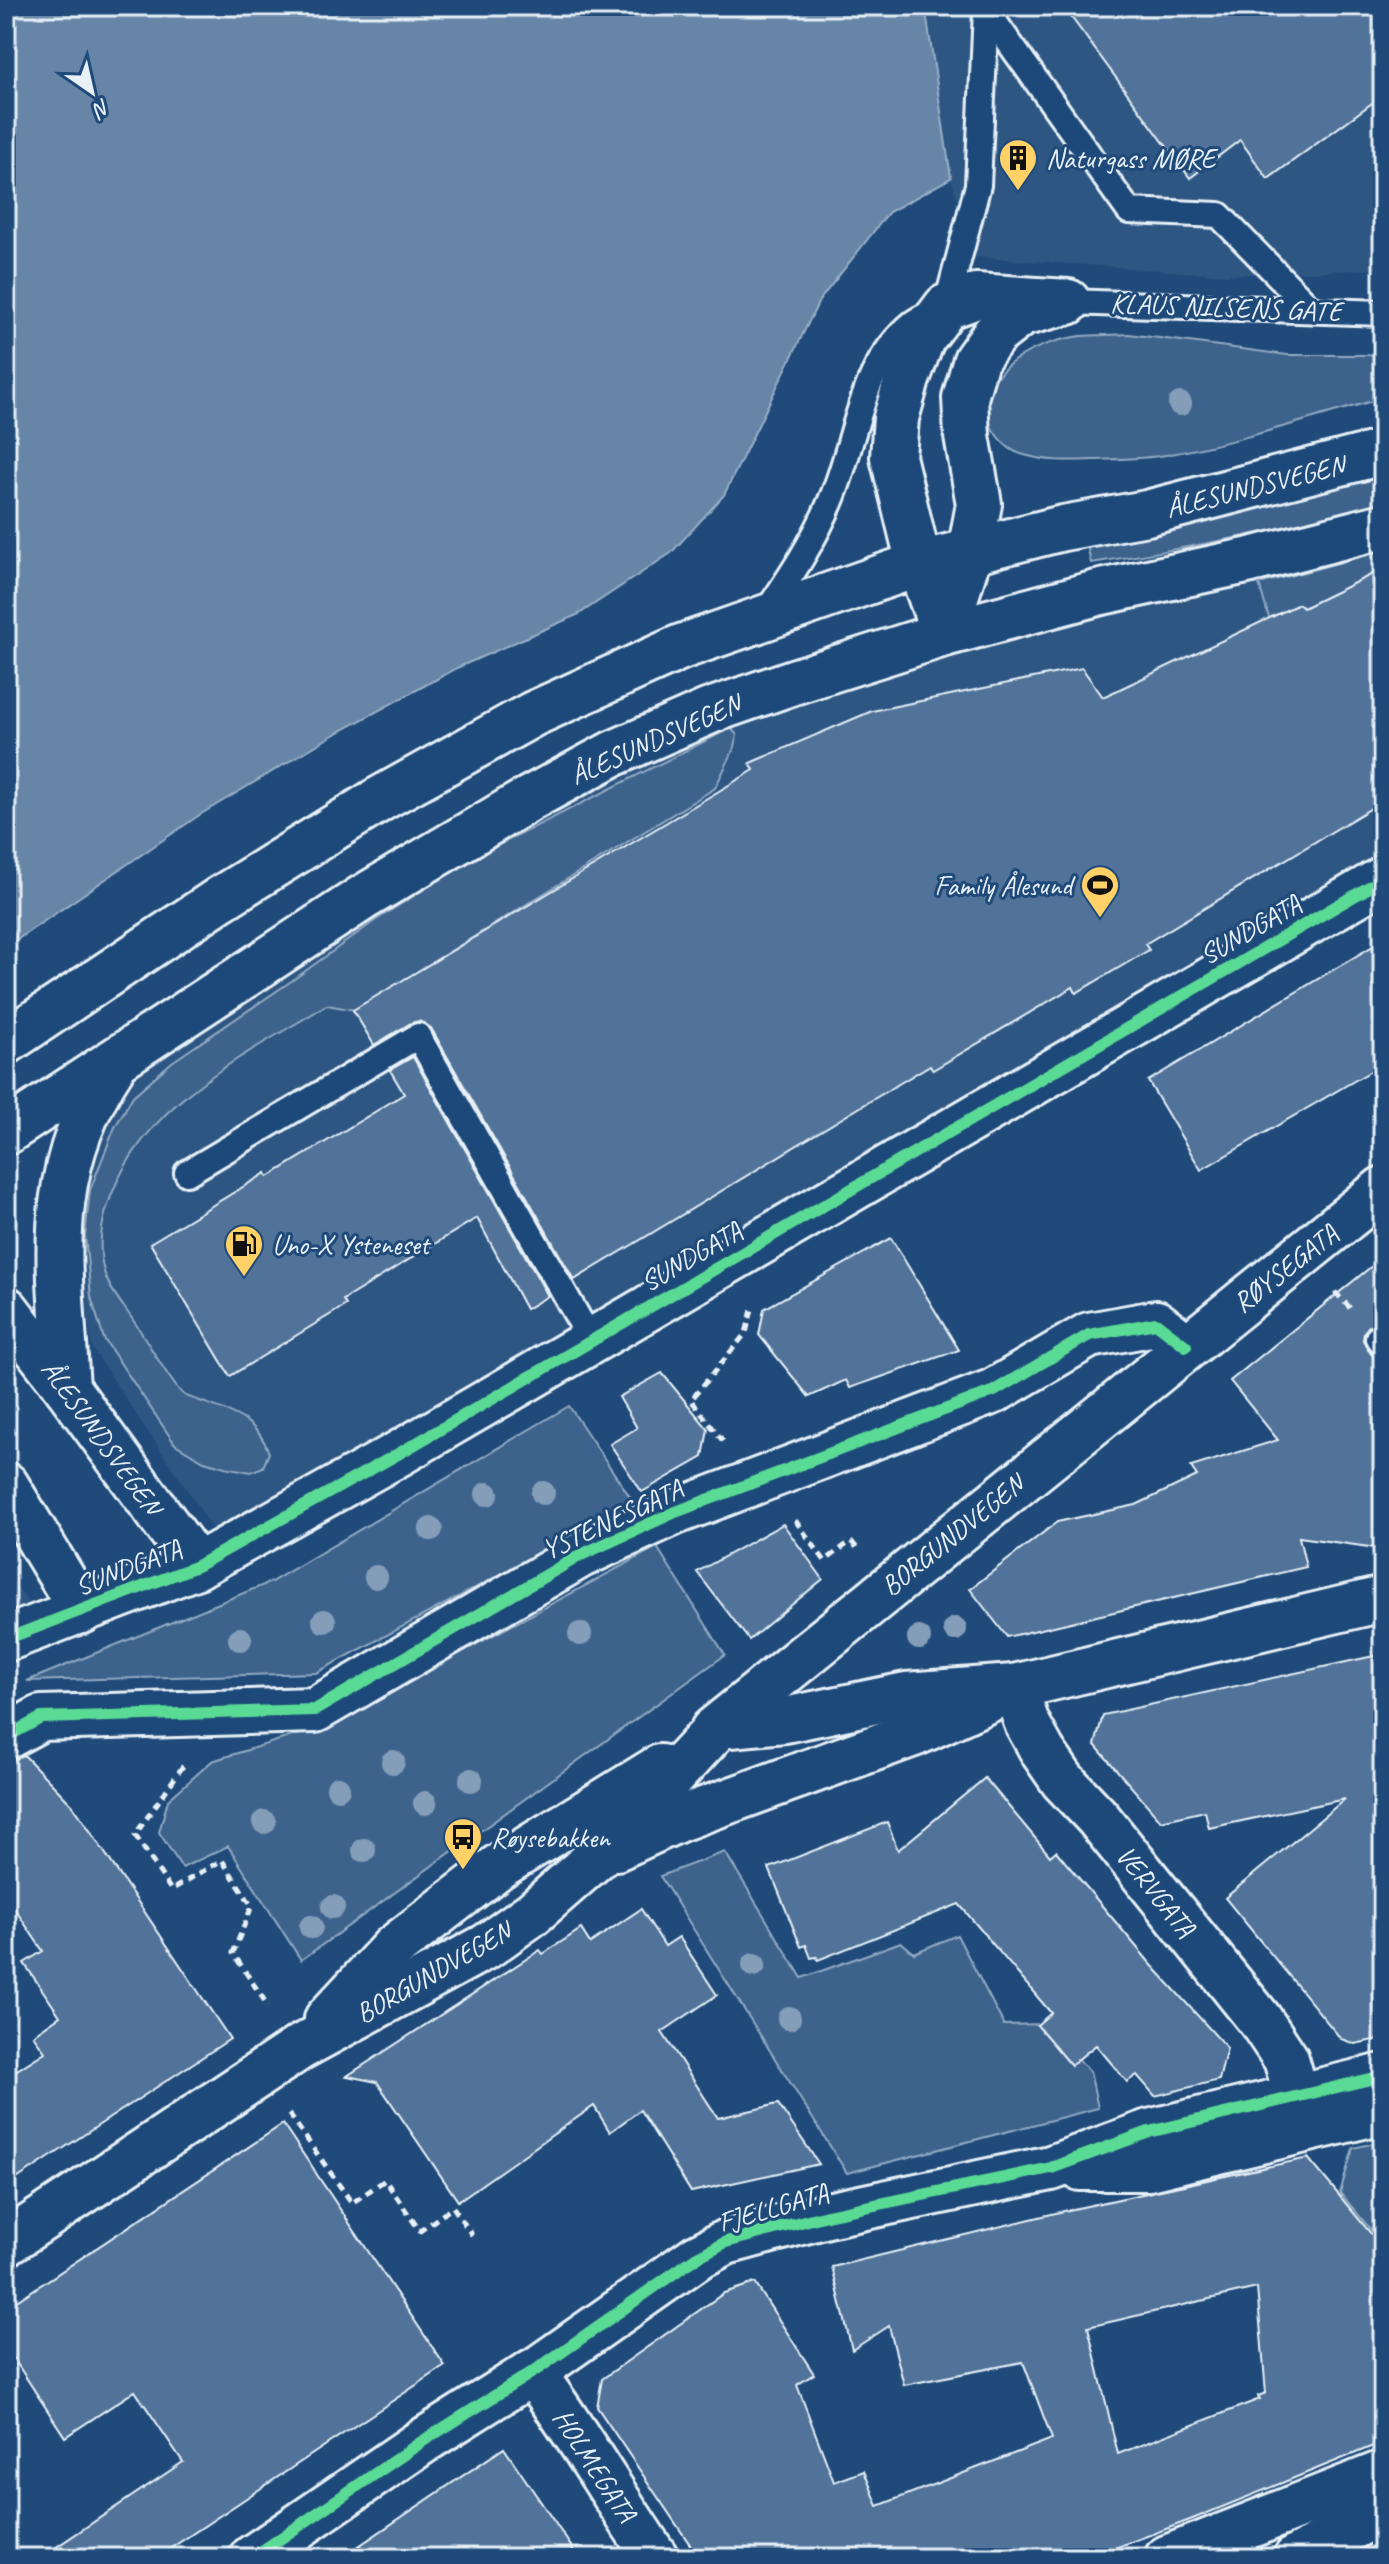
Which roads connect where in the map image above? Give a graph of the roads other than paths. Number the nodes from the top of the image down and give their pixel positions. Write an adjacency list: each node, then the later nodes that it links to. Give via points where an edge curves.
1 (986, 8): 3 (lane, via 978,185); 4 (lane, via 1129,211 1219,215)
2 (1068, 302): 3 (main road, KLAUS NILSENS GATE, via 976,296); 4 (lane, KLAUS NILSENS GATE); 8 (main road, KLAUS NILSENS GATE, via 1021,314 994,335 976,360 965,398 979,504)
3 (946, 307): 9 (main road, via 922,339 896,418 893,457); 10 (lane, KLAUS NILSENS GATE, via 915,321 889,346 872,375 833,497 805,555)
4 (1312, 310): 5 (lane, KLAUS NILSENS GATE)
5 (1383, 313)
6 (1383, 452): 8 (main road, ÅLESUNDSVEGEN)
7 (1383, 526): 11 (main road, ÅLESUNDSVEGEN)
8 (970, 552): 9 (main road, ÅLESUNDSVEGEN); 11 (main road, KLAUS NILSENS GATE)
9 (919, 564): 10 (main road, ÅLESUNDSVEGEN); 11 (main road)
10 (764, 616): 13 (main road, ÅLESUNDSVEGEN, via 533,714 403,786 220,899)
11 (944, 634): 14 (main road, ÅLESUNDSVEGEN, via 710,711 612,754 364,897)
12 (1383, 879): 19 (main road, SUNDGATA)
13 (6, 1042)
14 (119, 1057): 15 (main road, ÅLESUNDSVEGEN); 21 (main road, via 95,1092 60,1198)
15 (6, 1132)
16 (187, 1173): 19 (lane, via 418,1036)
17 (1383, 1189): 20 (main road, RØYSEGATA)
18 (6, 1309): 21 (main road, ÅLESUNDSVEGEN)
19 (592, 1342): 23 (main road, SUNDGATA)
20 (1186, 1346): 28 (main road, BORGUNDVEGEN); 29 (main road, YSTENESGATA, via 1156,1323 1089,1335 994,1391 673,1513 581,1555 315,1710 41,1718)
21 (67, 1388): 23 (main road, ÅLESUNDSVEGEN)
22 (6, 1485): 25 (main road)
23 (197, 1566): 25 (main road, SUNDGATA)
24 (1383, 1599): 27 (main road, BORGUNDVEGEN)
25 (82, 1611): 26 (main road, SUNDGATA)
26 (6, 1639)
27 (1014, 1687): 28 (main road, BORGUNDVEGEN, via 906,1695 785,1720); 30 (main road, BORGUNDVEGEN, via 916,1733 679,1819); 33 (main road, VERVGATA, via 1049,1762 1260,2020 1286,2059)
28 (719, 1726): 30 (main road, BORGUNDVEGEN); 31 (main road, BORGUNDVEGEN, via 487,1876 393,1948)
29 (6, 1737)
30 (597, 1857): 31 (main road, BORGUNDVEGEN, via 487,1946)
31 (298, 2049): 36 (main road, BORGUNDVEGEN)
32 (1383, 2076): 33 (main road, FJELLGATA)
33 (1297, 2096): 35 (main road, FJELLGATA, via 1149,2132)
34 (1383, 2111): 35 (main road, FJELLGATA, via 1148,2168)
35 (1051, 2168): 37 (main road, FJELLGATA, via 726,2242)
36 (6, 2243)
37 (532, 2372): 40 (main road, FJELLGATA); 41 (main road, HOLMEGATA)
38 (1383, 2473): 42 (main road)
39 (1383, 2502): 43 (main road, via 1358,2524)
40 (252, 2558)
41 (656, 2558)
42 (1167, 2558)
43 (1296, 2558)

